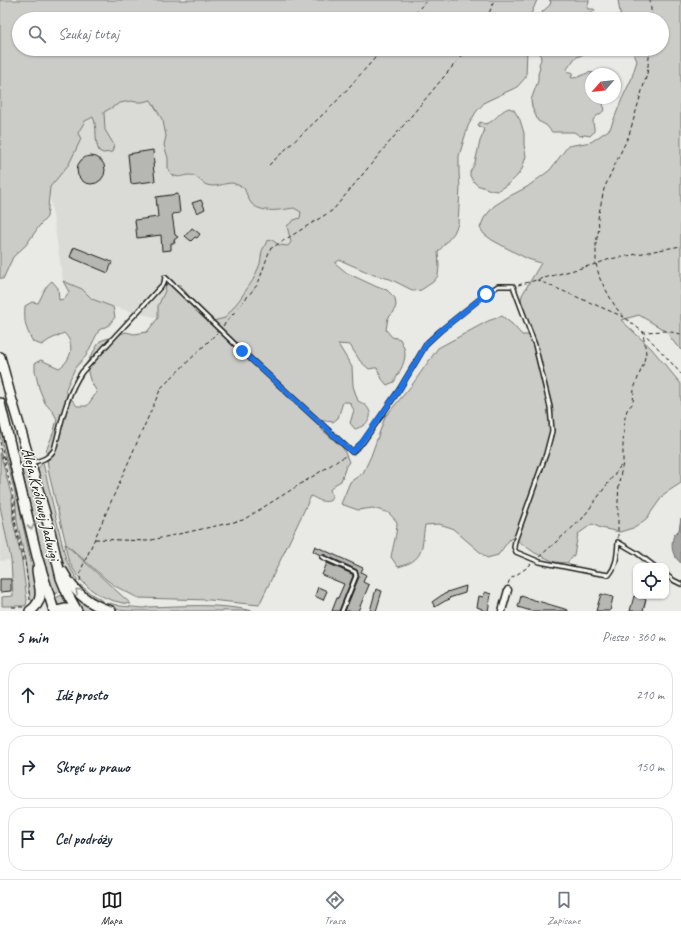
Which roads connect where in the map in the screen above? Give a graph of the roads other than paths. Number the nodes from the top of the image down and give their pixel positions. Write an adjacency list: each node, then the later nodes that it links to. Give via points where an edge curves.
1 (0, 357): 3 (main road, Aleja Królowej Jadwigi)
2 (0, 403): 4 (main road, Aleja Królowej Jadwigi)
3 (30, 463): 4 (lane); 6 (main road, Aleja Królowej Jadwigi); 8 (lane, via 46,459 54,450 76,380 164,283 165,277 352,452 399,390 427,343 498,286 513,286 534,345 550,407 552,431 521,523 514,547 516,552 535,560 608,575 614,569 618,542)
4 (17, 472): 5 (main road, Aleja Królowej Jadwigi, one-way to 5)
5 (37, 556): 12 (main road, via 41,594 37,604); 13 (main road, Aleja Królowej Jadwigi)
6 (56, 556): 14 (main road, via 62,582); 15 (main road, one-way to 6, via 93,603 77,591 64,574)
7 (322, 556): 16 (lane, via 356,574)
8 (650, 563)
9 (669, 577): 10 (lane)
10 (681, 584)
11 (508, 590): 17 (street)
12 (28, 607)
13 (56, 611): 14 (main road, via 66,608)
14 (76, 611)
15 (111, 611)
16 (342, 611)
17 (502, 611)

